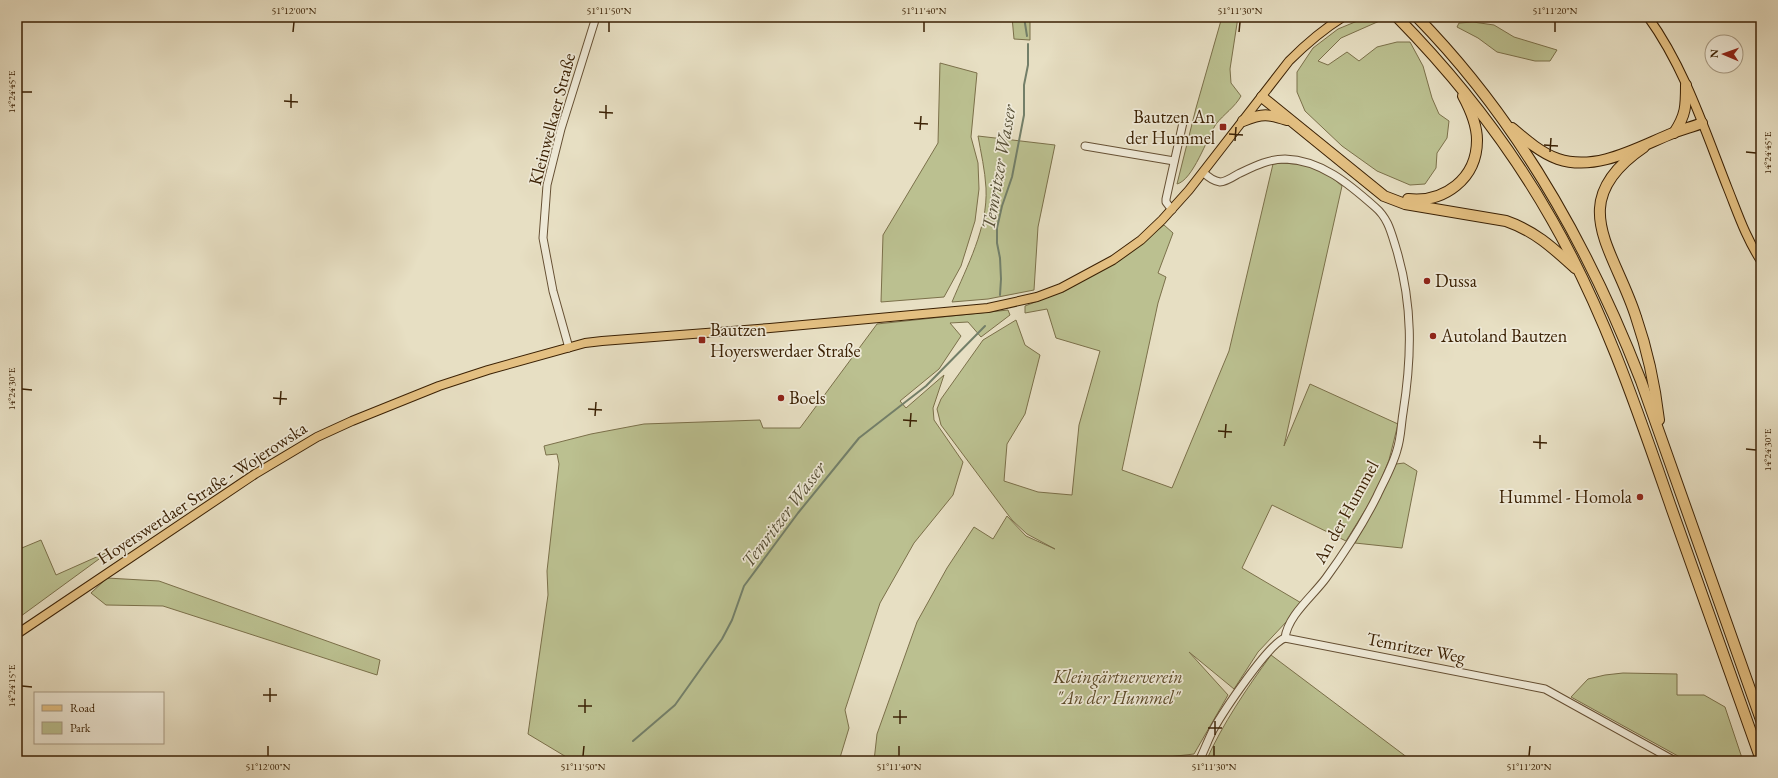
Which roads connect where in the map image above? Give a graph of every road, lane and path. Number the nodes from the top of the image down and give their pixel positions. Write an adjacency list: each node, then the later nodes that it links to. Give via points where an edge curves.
1 (596, 17): 23 (street, Kleinwelkaer Straße, via 561,129 547,185 543,238)
2 (1343, 17): 8 (main road, Hoyerswerdaer Straße - Wojerowska, via 1306,42)
3 (1397, 17): 6 (highway)
4 (1417, 17): 12 (highway)
5 (1648, 17): 7 (main road)
6 (1452, 77): 19 (highway, via 1467,104 1477,132 1475,155 1463,179 1447,192 1435,198 1421,200 1396,196); 22 (highway, via 1525,176)
7 (1686, 85): 13 (main road); 14 (highway, via 1686,107)
8 (1262, 97): 10 (main road, Hoyerswerdaer Straße - Wojerowska); 11 (highway)
9 (1184, 118): 17 (street)
10 (1243, 121): 11 (highway, via 1269,114); 18 (main road, Hoyerswerdaer Straße - Wojerowska)
11 (1293, 122): 19 (highway)
12 (1504, 122): 16 (highway, via 1548,155 1570,162 1599,161); 24 (highway, via 1549,189 1594,273 1625,341)
13 (1702, 123): 14 (highway); 21 (main road, via 1749,241)
14 (1674, 133): 16 (highway)
15 (1086, 146): 17 (street)
16 (1644, 147): 24 (highway, via 1612,175 1603,195 1601,225 1604,242 1636,315 1645,347 1659,418)
17 (1174, 161): 20 (street, via 1166,199)
18 (1203, 172): 20 (main road, Hoyerswerdaer Straße - Wojerowska); 26 (street, An der Hummel, via 1212,180 1222,182 1262,163 1285,159 1311,163 1325,169 1383,215 1389,224 1404,274 1410,324 1409,356 1407,388 1397,449 1377,495 1350,541 1326,578 1294,618)
19 (1366, 180): 22 (highway, via 1384,196 1405,204 1521,226 1547,242)
20 (1172, 210): 23 (main road, Hoyerswerdaer Straße - Wojerowska, via 1140,240 1113,260 1061,288 1013,303 988,308 881,318 602,340)
21 (1761, 261)
22 (1580, 273): 28 (highway, via 1632,397)
23 (568, 348): 25 (main road, Hoyerswerdaer Straße - Wojerowska, via 439,386 317,438 255,474)
24 (1660, 439): 27 (highway)
25 (17, 634)
26 (1284, 638): 29 (street, via 1277,642 1242,687 1213,730); 30 (street, Temritzer Weg, via 1544,690)
27 (1761, 720)
28 (1761, 760)
29 (1199, 761)
30 (1674, 761)

